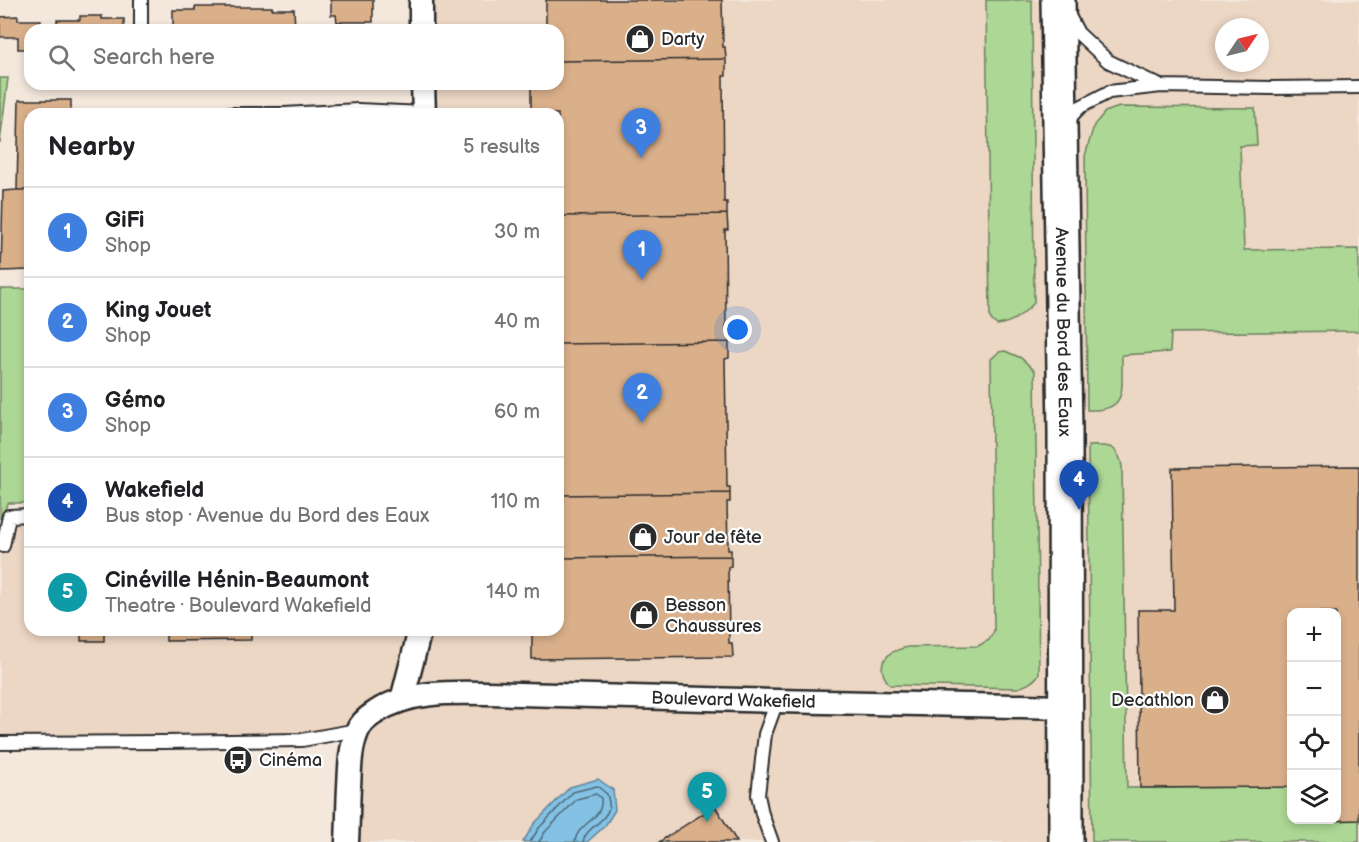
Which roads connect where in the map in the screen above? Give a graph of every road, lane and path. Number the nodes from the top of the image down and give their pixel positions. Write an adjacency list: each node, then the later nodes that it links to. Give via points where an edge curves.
1 (141, 0): 4 (lane)
2 (421, 0): 5 (street)
3 (1059, 0): 6 (lane, via 1078,33 1108,61); 10 (street, Avenue du Bord des Eaux)
4 (141, 24)
5 (421, 24)
6 (1161, 86): 7 (lane); 10 (lane, via 1109,92 1080,107)
7 (1359, 87)
8 (423, 90): 9 (street)
9 (424, 108)
10 (1059, 130): 16 (street, Avenue du Bord des Eaux)
11 (24, 515): 12 (lane, via 9,516)
12 (3, 546)
13 (419, 636): 14 (street)
14 (402, 700): 15 (street, Boulevard Wakefield, via 429,694 467,693); 17 (street, Boulevard Wakefield, via 366,718)
15 (777, 701): 16 (street, Boulevard Wakefield); 20 (lane, via 765,735 758,795)
16 (1065, 707): 21 (street, Avenue du Bord des Eaux)
17 (357, 730): 18 (lane, via 293,740); 19 (street, via 350,758)
18 (0, 743)
19 (347, 842)
20 (772, 842)
21 (1066, 842)

